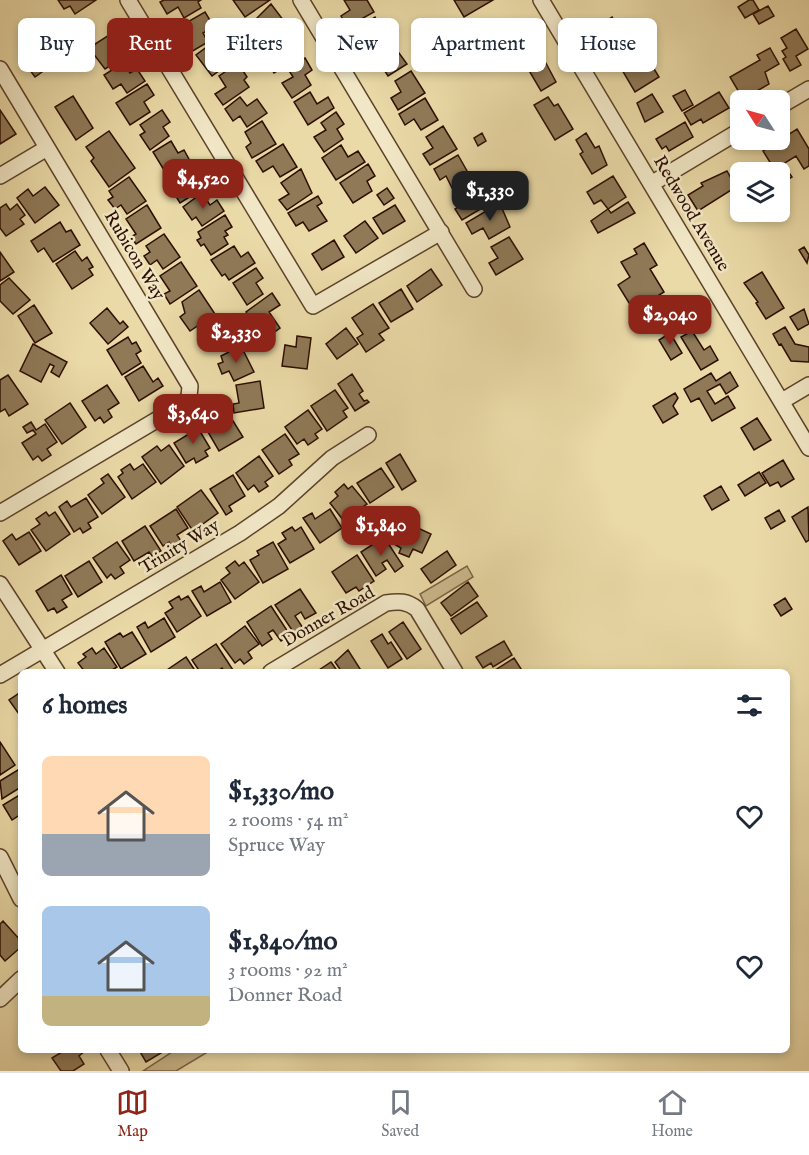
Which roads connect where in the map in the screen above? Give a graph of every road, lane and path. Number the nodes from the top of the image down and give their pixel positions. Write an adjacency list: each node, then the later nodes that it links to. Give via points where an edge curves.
1 (128, 0): 11 (street, via 313,306)
2 (300, 0): 11 (street)
3 (541, 0): 10 (street, Redwood Avenue)
4 (3, 79): 8 (street, Rubicon Way)
5 (809, 89): 6 (street)
6 (790, 100)
7 (730, 137): 10 (street)
8 (47, 148): 9 (street); 17 (street, Rubicon Way, via 186,377 189,397)
9 (0, 176)
10 (651, 184): 14 (street, Redwood Avenue)
11 (441, 232): 12 (street)
12 (474, 289)
13 (809, 385): 14 (street)
14 (782, 401): 16 (street, Redwood Avenue)
15 (368, 435): 19 (street, Trinity Way, via 332,458 279,506 240,533)
16 (809, 448)
17 (0, 513)
18 (0, 584): 19 (street)
19 (43, 649): 20 (street); 23 (street, Trinity Way)
20 (55, 669)
21 (276, 669): 22 (street, Donner Road, via 386,603 408,602 417,609)
22 (452, 669)
23 (0, 675)
24 (0, 857): 25 (street)
25 (18, 893)
26 (18, 982): 27 (street)
27 (0, 999)
28 (110, 1053): 29 (street)
29 (121, 1071)

